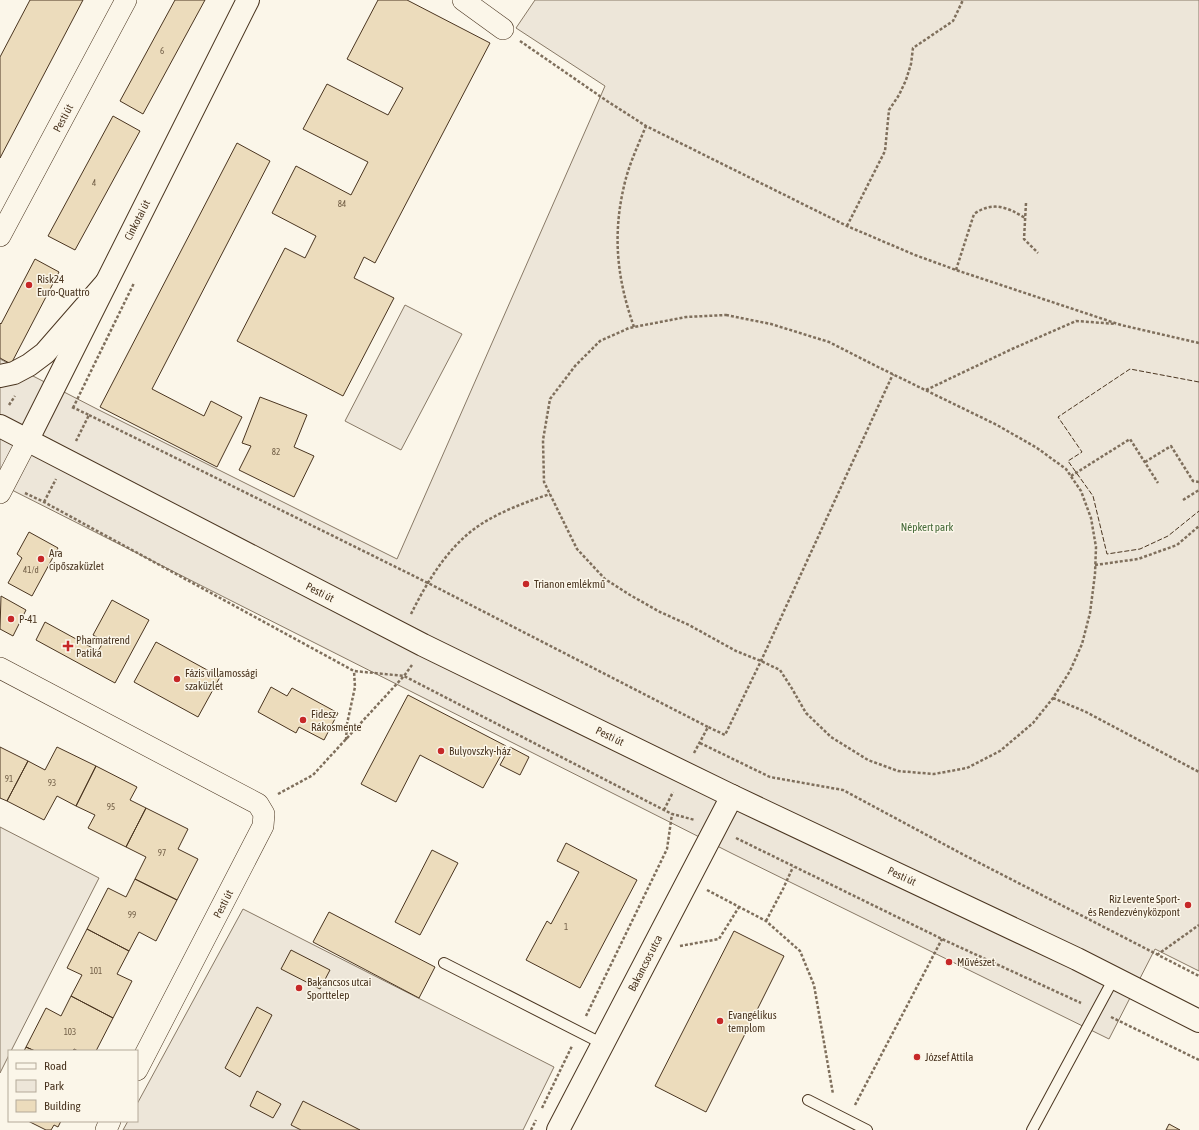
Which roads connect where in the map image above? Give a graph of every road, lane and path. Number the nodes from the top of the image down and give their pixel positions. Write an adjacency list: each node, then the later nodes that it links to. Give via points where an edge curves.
1 (126, 0): 10 (street, Pesti út)
2 (248, 0): 13 (main road, Cinkotai út)
3 (463, 0): 5 (street)
4 (963, 0): 9 (path, via 953,21 913,48 906,80 889,110 886,151)
5 (503, 29): 6 (path)
6 (646, 126): 9 (path); 15 (path, via 626,176 617,231 620,280)
7 (1026, 203): 8 (path)
8 (1025, 218): 11 (path, via 1024,239); 12 (path, via 999,206 990,206 974,214)
9 (847, 226): 12 (path)
10 (0, 236)
11 (1038, 253)
12 (956, 270): 14 (path)
13 (106, 283): 18 (main road, via 45,353 29,366); 23 (main road, Cinkotai út)
14 (1122, 325): 16 (path); 19 (path, via 1076,321)
15 (634, 327): 17 (path, via 686,317 726,316 771,324 829,342); 30 (path, via 600,341 575,366 550,399 543,440 544,482)
16 (1199, 343)
17 (893, 374): 19 (path); 37 (path)
18 (0, 376)
19 (926, 390): 25 (path, via 1037,448 1066,469)
20 (16, 395): 22 (path)
21 (88, 415): 34 (path)
22 (4, 417): 23 (main road, Pesti út)
23 (26, 441): 28 (street); 35 (main road, Pesti út)
24 (1145, 462): 25 (path, via 1130,439); 26 (path, via 1171,446 1193,481); 27 (path)
25 (1071, 476): 33 (path, via 1081,490 1091,518 1096,547)
26 (1199, 482)
27 (1158, 483)
28 (3, 487): 39 (path, via 44,502)
29 (1199, 490): 31 (path)
30 (550, 494): 34 (path, via 503,512 472,530 445,558); 37 (path, via 577,550 605,579 660,612)
31 (1183, 500)
32 (1199, 526): 33 (path, via 1177,545 1138,559)
33 (1095, 565): 41 (path, via 1090,613 1082,644 1070,671)
34 (428, 583): 35 (path); 42 (path)
35 (401, 634): 36 (main road, Pesti út)
36 (423, 645): 40 (path); 45 (main road, Pesti út)
37 (761, 661): 41 (path, via 780,670 806,713 832,737 868,760 898,771 934,774 967,768 1000,751 1033,724); 42 (path, via 725,735)
38 (0, 668): 48 (street)
39 (354, 671): 40 (path); 43 (path, via 355,687)
40 (404, 676): 43 (path); 49 (path)
41 (1053, 698): 46 (path, via 1086,712)
42 (708, 727): 44 (path)
43 (346, 740): 48 (path, via 313,775)
44 (700, 743): 45 (path); 59 (path, via 770,777 843,790)
45 (683, 772): 47 (main road, Pesti út); 49 (path)
46 (1199, 772)
47 (732, 796): 51 (main road, Bakancsos utca); 62 (main road, Pesti út)
48 (258, 804): 68 (street, Pesti út, via 264,814 263,826)
49 (664, 810): 50 (path)
50 (672, 814): 51 (path); 65 (path, via 667,849)
51 (715, 826): 52 (path); 53 (main road, Bakancsos utca)
52 (793, 867): 55 (path); 57 (path)
53 (688, 880): 54 (path); 58 (main road, Bakancsos utca)
54 (739, 907): 55 (path); 58 (path, via 719,938)
55 (766, 921): 71 (path, via 800,951 814,985)
56 (1199, 926): 59 (path)
57 (942, 939): 63 (path); 73 (path)
58 (651, 951): 66 (main road, Bakancsos utca)
59 (1157, 955): 61 (path)
60 (444, 963): 65 (lane)
61 (1199, 976)
62 (1114, 978): 63 (lane); 64 (main road, Pesti út)
63 (1096, 1010): 67 (path); 77 (lane)
64 (1199, 1021)
65 (578, 1032): 66 (lane); 70 (path)
66 (603, 1044): 75 (main road, Bakancsos utca)
67 (1199, 1060)
68 (138, 1068)
69 (808, 1100): 71 (lane)
70 (541, 1109)
71 (836, 1115): 73 (lane)
72 (538, 1116): 74 (path)
73 (847, 1120): 76 (lane)
74 (531, 1130)
75 (558, 1130)
76 (867, 1130)
77 (1032, 1130)

